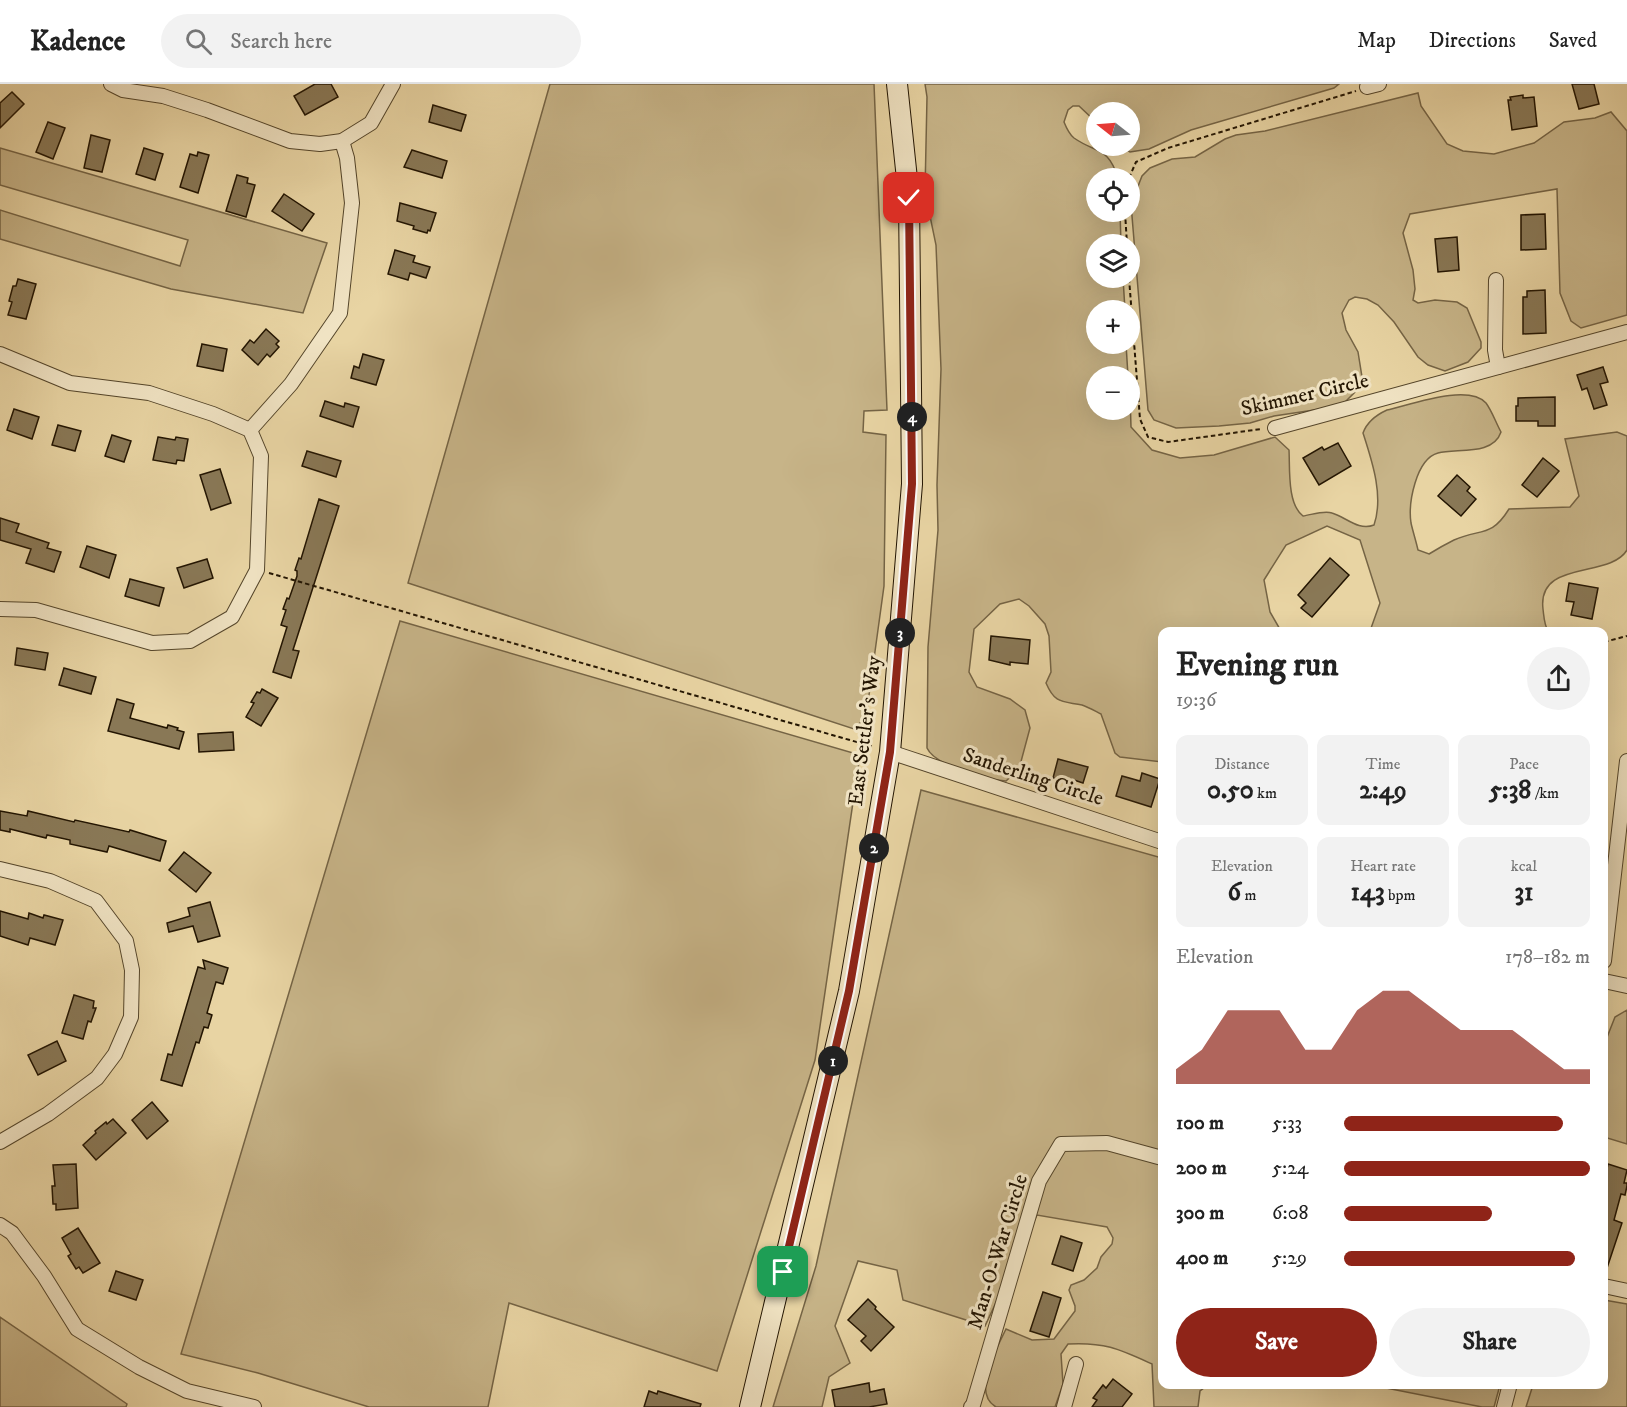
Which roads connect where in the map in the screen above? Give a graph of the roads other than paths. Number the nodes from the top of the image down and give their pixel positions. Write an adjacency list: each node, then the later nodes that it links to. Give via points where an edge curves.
1 (111, 84): 4 (street, via 207,110 290,141)
2 (393, 84): 4 (street, via 371,123)
3 (897, 84): 12 (main road, East Settler's Way, via 909,198 912,484)
4 (342, 141): 10 (street, via 352,203 340,313 291,384)
5 (1496, 280): 8 (street)
6 (1627, 332): 8 (street, Skimmer Circle)
7 (0, 354): 10 (street, via 70,383 149,393)
8 (1498, 367): 9 (street, Skimmer Circle)
9 (1275, 428)
10 (250, 430): 11 (street, via 261,456 257,570 232,617 190,641 152,643 36,610)
11 (0, 609)
12 (890, 752): 14 (street, Sanderling Circle); 28 (main road, East Settler's Way, via 849,991)
13 (1627, 760): 16 (street)
14 (1158, 841)
15 (0, 869): 19 (street, via 50,881 96,901 126,941 132,970 131,1017 115,1054 97,1078 48,1114)
16 (1608, 926)
17 (1608, 982): 18 (street)
18 (1627, 986)
19 (0, 1142)
20 (1158, 1157): 26 (street, Man-O-War Circle, via 1107,1143 1062,1144 1040,1181)
21 (0, 1225): 27 (street, via 25,1250 77,1329 187,1391)
22 (1608, 1287): 23 (street)
23 (1627, 1291)
24 (1076, 1364): 29 (street)
25 (1509, 1389): 30 (street)
26 (974, 1406)
27 (254, 1407)
28 (750, 1407)
29 (1064, 1407)
30 (1504, 1407)

